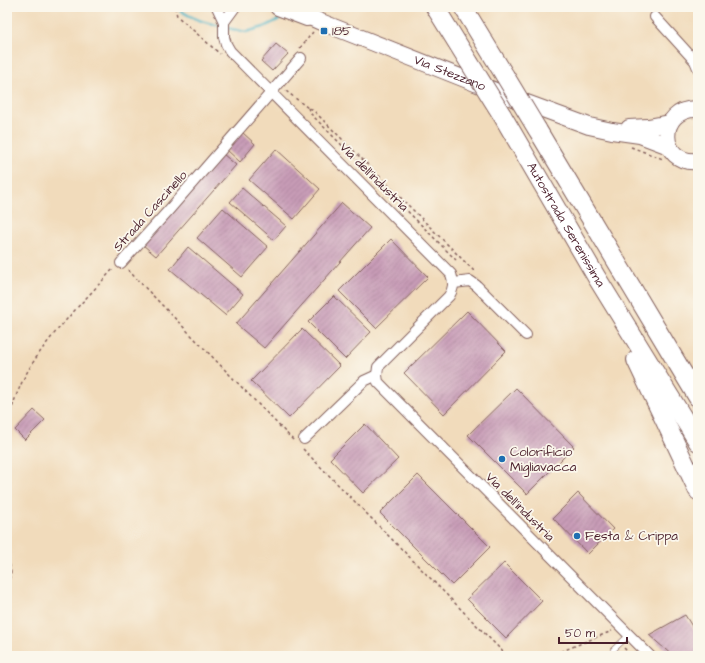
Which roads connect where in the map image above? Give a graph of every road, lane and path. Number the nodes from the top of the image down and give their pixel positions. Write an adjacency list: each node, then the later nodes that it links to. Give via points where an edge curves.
1 (217, 7): 10 (street)
2 (235, 7): 10 (street)
3 (278, 7): 9 (main road, Via Stezzano)
4 (297, 7): 9 (main road, Via Stezzano)
5 (435, 7): 23 (highway, Autostrada Serenissima, bridge)
6 (463, 7): 28 (highway, Autostrada Serenissima, bridge)
7 (174, 8): 11 (path, via 177,16)
8 (655, 17): 13 (street, via 695,61)
9 (316, 20): 12 (path, via 296,53); 18 (main road, Via Stezzano)
10 (224, 22): 14 (street, via 224,37 230,51)
11 (222, 56)
12 (301, 58): 14 (street, Strada Cascinello)
13 (698, 68)
14 (275, 89): 15 (path); 22 (street, Strada Cascinello); 24 (street, Via dell'industria, via 447,268)
15 (308, 108): 21 (path, via 310,113); 25 (path, via 312,109 483,280)
16 (698, 108): 17 (main road, via 681,111)
17 (670, 123): 18 (main road, Via Stezzano, via 630,128); 19 (main road, via 667,134)
18 (589, 126): 19 (main road, Via Stezzano, via 640,135)
19 (669, 146): 20 (main road, Via Stezzano, via 678,157)
20 (696, 163)
21 (456, 260)
22 (121, 263): 29 (path, Strada Cascinello, via 38,355 19,389); 38 (path)
23 (598, 278): 31 (highway, Autostrada Serenissima); 32 (highway)
24 (454, 282): 25 (street, via 470,281); 27 (street, via 449,296 378,366)
25 (477, 286): 26 (street)
26 (526, 334)
27 (377, 374): 30 (street, via 364,380); 35 (street, Via dell'industria, via 378,382 384,389)
28 (698, 398)
29 (7, 424)
30 (304, 439)
31 (698, 442)
32 (698, 491)
33 (7, 559): 34 (path, via 11,573)
34 (7, 582)
35 (621, 627): 36 (street, Via dell'industria); 39 (path)
36 (629, 635): 37 (lane); 42 (street, Via dell'industria)
37 (620, 644): 40 (lane, via 613,650); 41 (path)
38 (507, 656)
39 (550, 656)
40 (612, 656)
41 (632, 656)
42 (650, 656)

